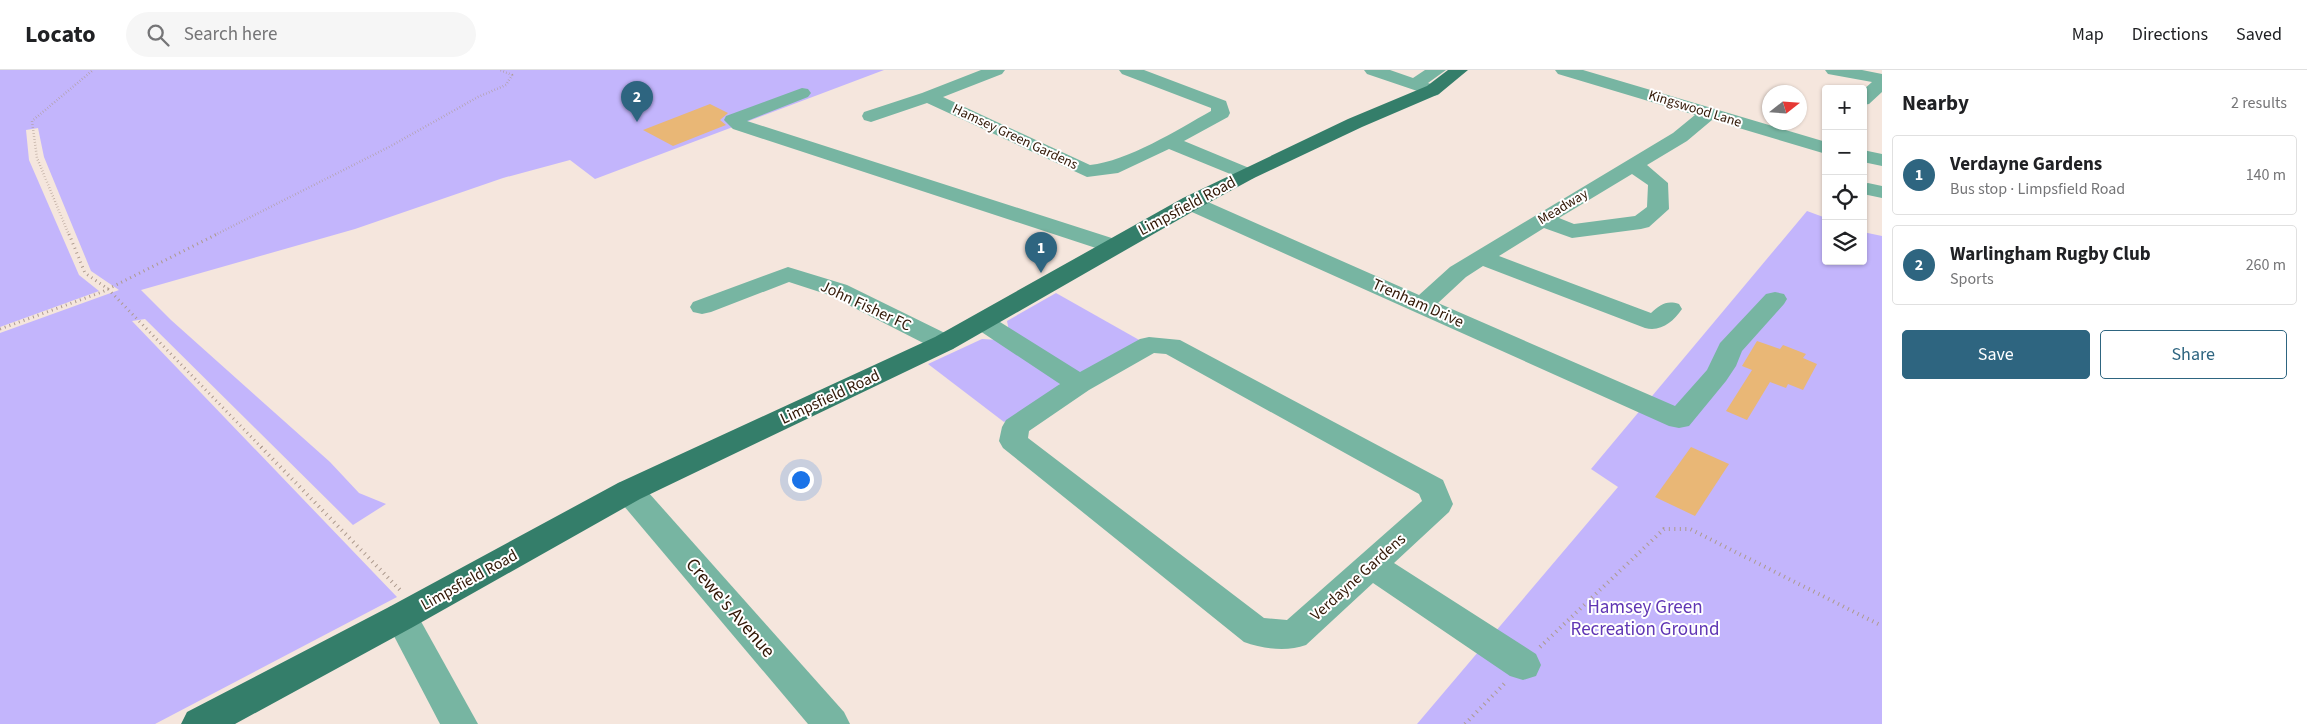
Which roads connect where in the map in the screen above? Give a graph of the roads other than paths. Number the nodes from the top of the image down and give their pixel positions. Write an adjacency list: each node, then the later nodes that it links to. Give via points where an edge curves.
1 (996, 70): 12 (street, Hamsey Green Gardens)
2 (1128, 70): 15 (street, Hamsey Green Gardens, via 1220,105 1221,114)
3 (1373, 70): 8 (street)
4 (1458, 70): 8 (main road, Limpsfield Road)
5 (1564, 70): 13 (street, Kingswood Lane)
6 (1834, 70): 7 (street)
7 (1882, 79)
8 (1428, 82): 20 (main road, Limpsfield Road, via 1355,123)
9 (1882, 83): 11 (street)
10 (802, 93): 23 (street, via 733,120)
11 (1867, 96)
12 (928, 97): 14 (street); 15 (street, Hamsey Green Gardens, via 1087,171 1111,169)
13 (1708, 114): 16 (street, Kingswood Lane); 19 (street, Meadway, via 1680,137)
14 (871, 116)
15 (1169, 142): 20 (street)
16 (1821, 142)
17 (1867, 157): 18 (street)
18 (1882, 160)
19 (1633, 166): 22 (street, Meadway); 22 (street, via 1658,183 1658,209 1642,222 1572,231)
20 (1246, 174): 21 (main road, Limpsfield Road)
21 (1191, 203): 23 (main road, Limpsfield Road); 26 (street, Trenham Drive)
22 (1543, 220): 24 (street, Meadway)
23 (1113, 246): 29 (main road, Limpsfield Road)
24 (1481, 257): 26 (street, Meadway, via 1458,272); 28 (street, via 1654,323)
25 (1776, 299): 26 (street, Trenham Drive, via 1729,349 1729,358 1720,371 1679,419)
26 (1422, 305)
27 (702, 307): 30 (street, John Fisher FC, via 788,274 838,290)
28 (1670, 309)
29 (983, 322): 30 (main road, Limpsfield Road); 31 (street)
30 (944, 344): 32 (main road, Limpsfield Road)
31 (1079, 384): 33 (street, Verdayne Gardens, via 1149,345 1171,346 1432,488 1438,504); 33 (street, Verdayne Gardens, via 1016,427 1013,441 1256,632 1294,635)
32 (629, 492): 34 (main road, Limpsfield Road); 38 (street, Crewe's Avenue)
33 (1370, 565): 35 (street)
34 (409, 612): 36 (main road, Limpsfield Road); 37 (street)
35 (1523, 664)
36 (200, 724)
37 (459, 724)
38 (831, 724)

